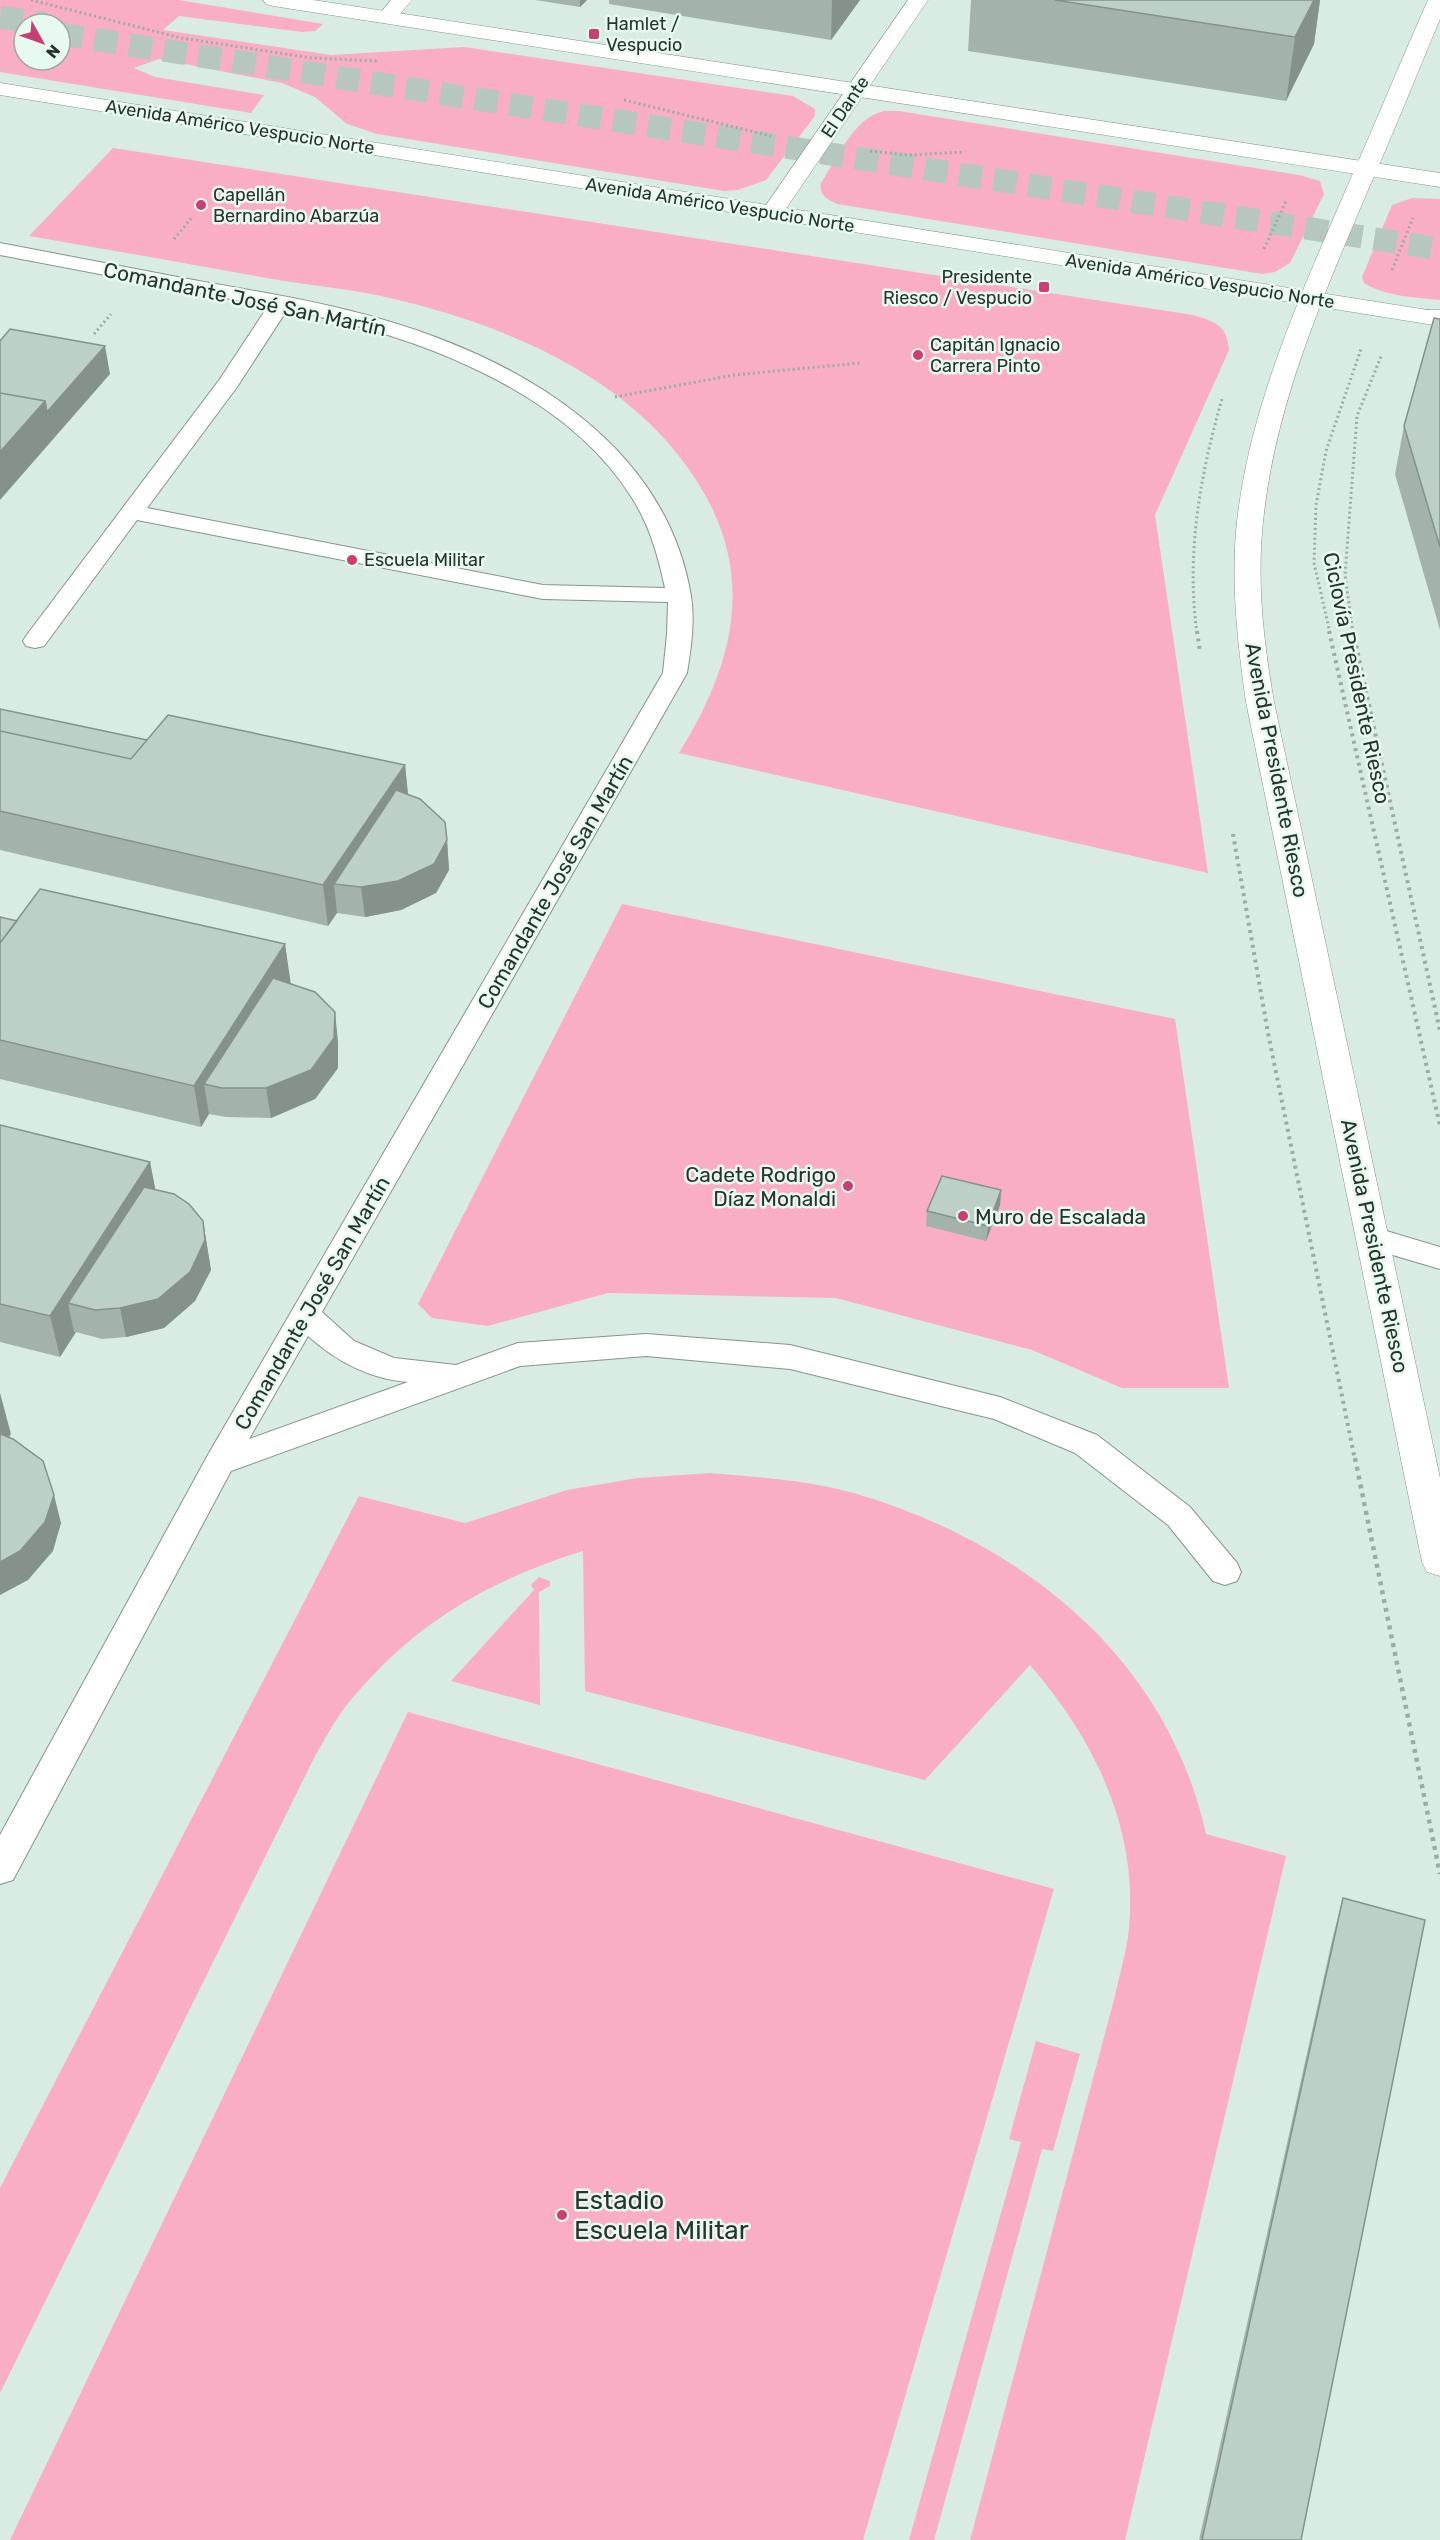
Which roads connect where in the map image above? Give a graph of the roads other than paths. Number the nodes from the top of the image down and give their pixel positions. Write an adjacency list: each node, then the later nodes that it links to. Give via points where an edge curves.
1 (273, 0): 5 (main road)
2 (402, 0): 5 (main road)
3 (918, 0): 7 (main road, El Dante)
4 (1438, 0): 8 (main road, Avenida Presidente Riesco)
5 (387, 17): 7 (main road)
6 (0, 88): 10 (main road, Avenida Américo Vespucio Norte)
7 (856, 91): 8 (main road); 10 (main road, El Dante)
8 (1366, 170): 9 (main road); 12 (main road, Avenida Presidente Riesco)
9 (1440, 180)
10 (771, 214): 12 (main road, Avenida Américo Vespucio Norte)
11 (0, 249): 13 (lane, Comandante José San Martín)
12 (1310, 298): 14 (main road, Avenida Américo Vespucio Norte); 18 (main road, Avenida Presidente Riesco, via 1264,442 1254,488 1248,543 1251,649)
13 (281, 303): 15 (lane, via 229,382); 16 (lane, Comandante José San Martín, via 378,324 430,342 525,387 565,415 600,445 630,479 653,515 669,554)
14 (1436, 318)
15 (132, 512): 16 (lane, via 543,592); 17 (lane)
16 (679, 595): 20 (lane, Comandante José San Martín, via 681,633 675,673)
17 (35, 641)
18 (1373, 1238): 19 (lane); 23 (main road, Avenida Presidente Riesco)
19 (1440, 1258)
20 (305, 1315): 21 (lane, via 343,1349 390,1369); 22 (lane, Comandante José San Martín)
21 (459, 1375): 22 (lane); 24 (lane, via 518,1355 646,1345 790,1358 1000,1409 1086,1444 1179,1516)
22 (220, 1462): 25 (lane, Comandante José San Martín)
23 (1440, 1562)
24 (1225, 1572)
25 (0, 1869)

